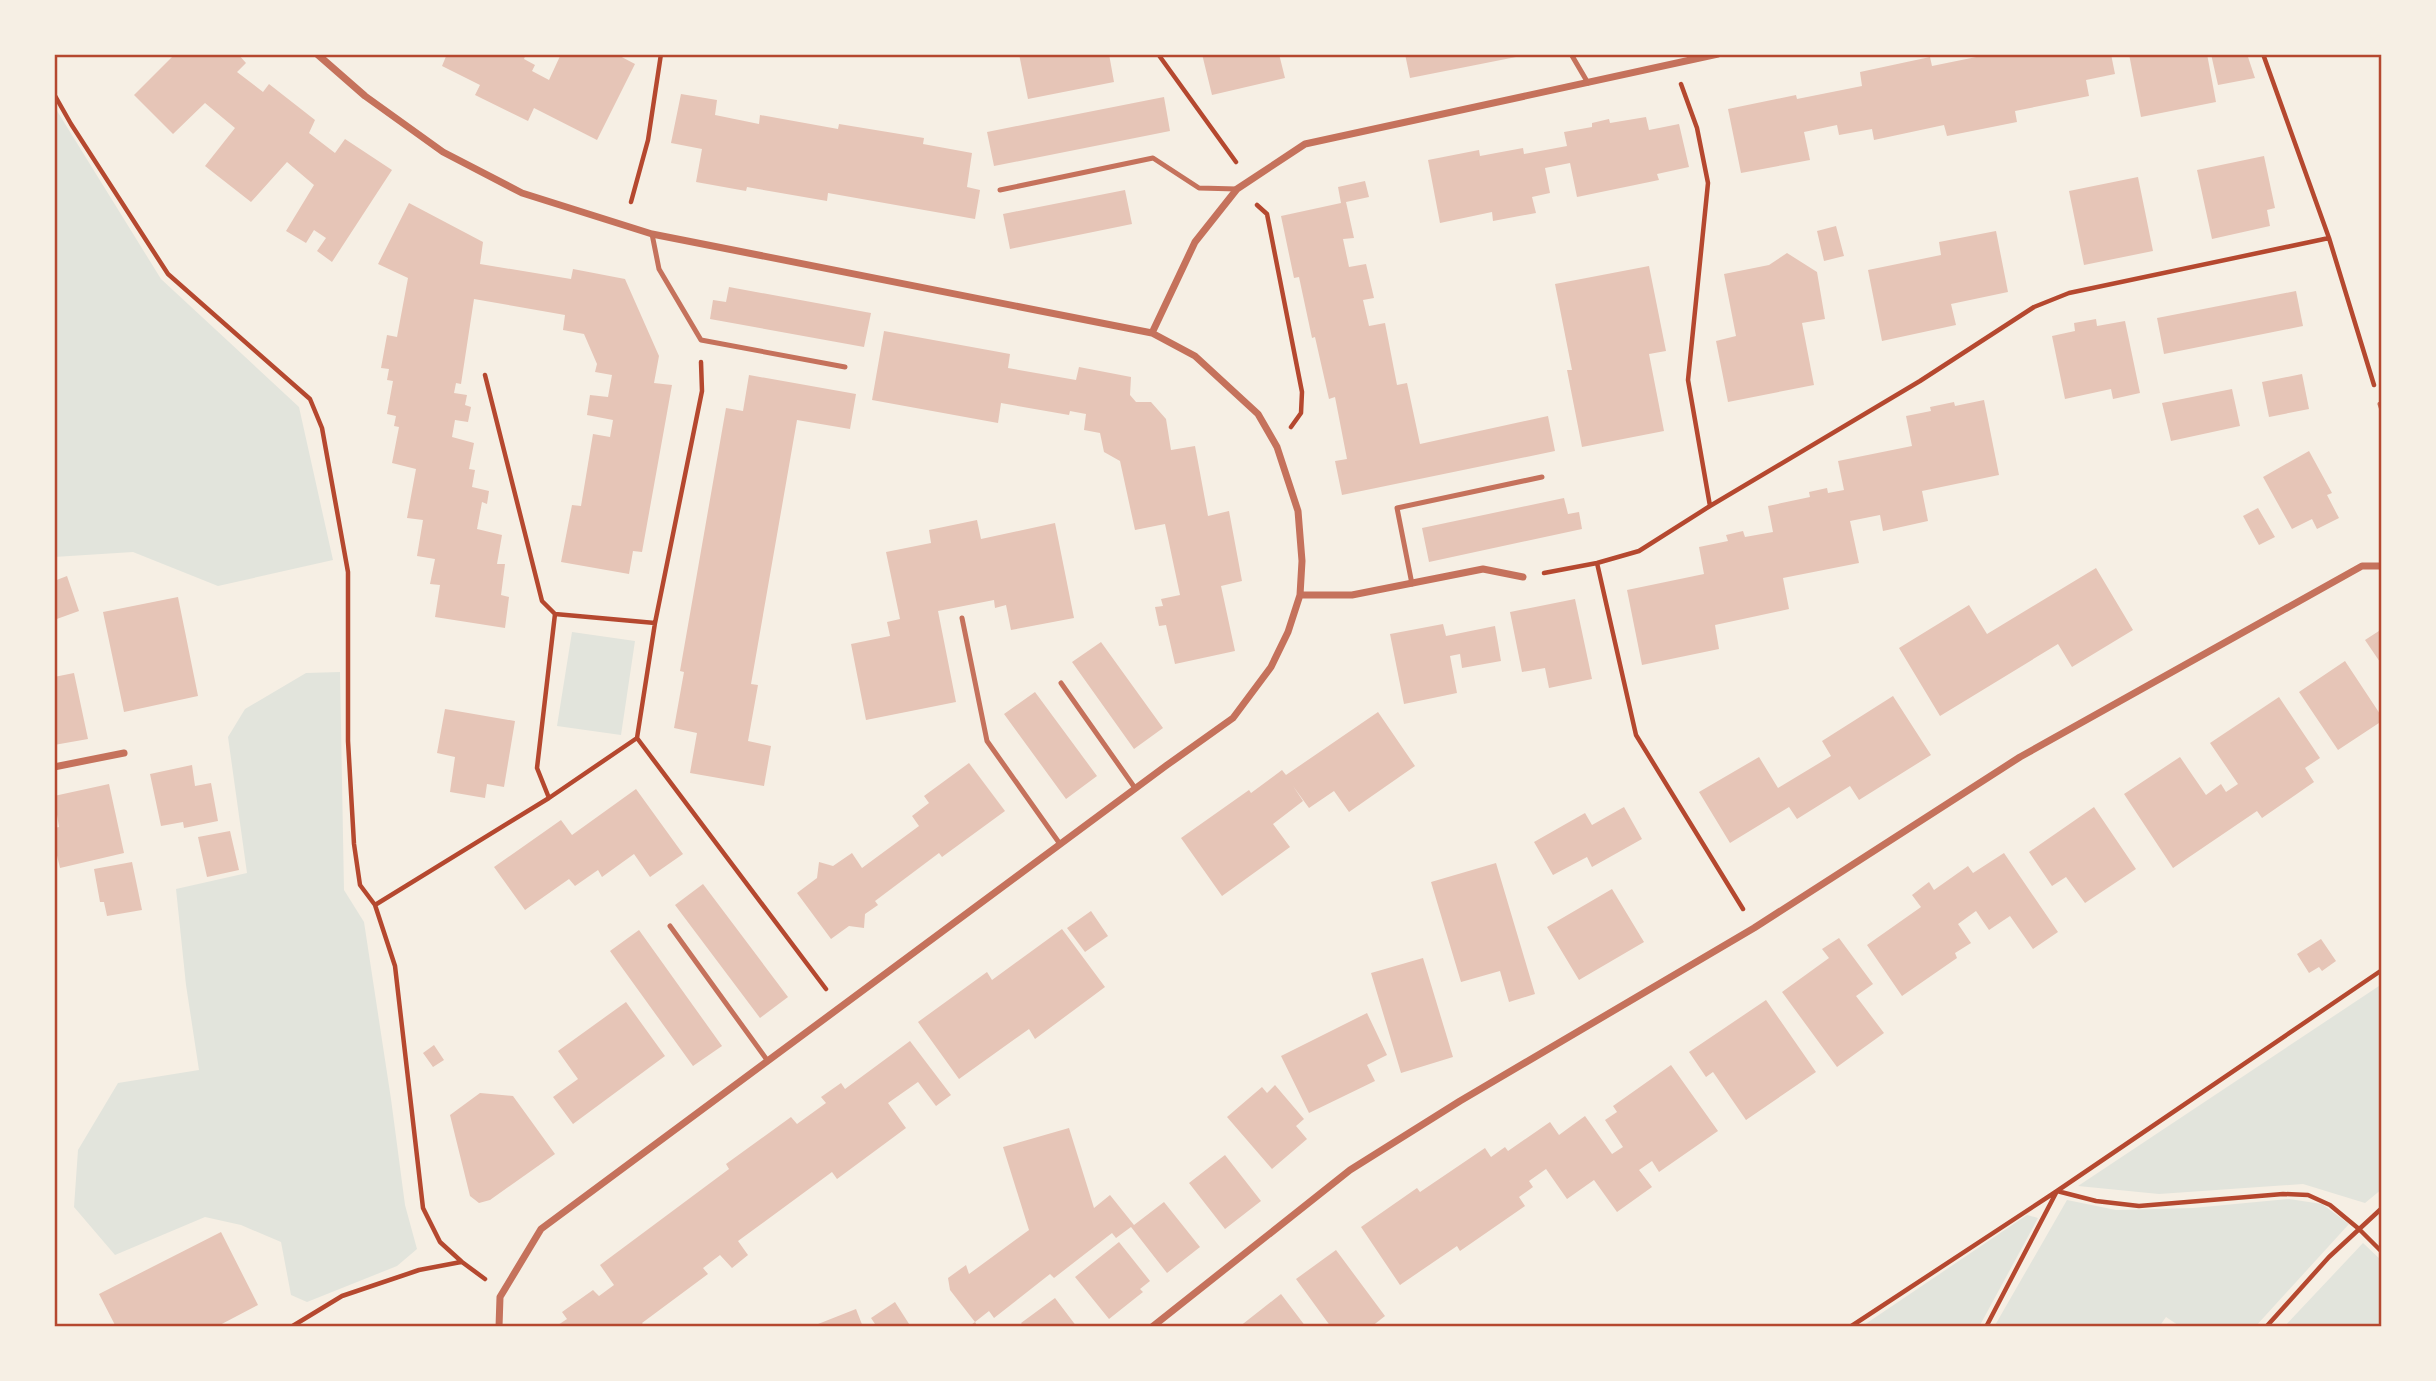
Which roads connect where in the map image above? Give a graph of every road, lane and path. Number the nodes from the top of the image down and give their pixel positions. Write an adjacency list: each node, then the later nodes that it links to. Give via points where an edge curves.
1 (317, 54): 13 (street, via 365,96 443,152 522,193)
2 (661, 54): 13 (path, via 648,140)
3 (1158, 54): 10 (path)
4 (1571, 54): 8 (lane)
5 (1718, 54): 7 (street)
6 (2263, 54): 15 (path)
7 (1674, 64): 8 (street); 23 (path, via 1697,128 1708,183 1688,380)
8 (1588, 83): 10 (street, via 1305,144)
9 (54, 94): 39 (path, via 168,274 310,399 318,419 348,572 348,741 354,844 360,885)
10 (1248, 180): 11 (street)
11 (1237, 189): 12 (lane, via 1199,188 1153,158); 16 (street, via 1195,242); 21 (path, via 1267,214 1303,392 1301,412)
12 (1000, 190)
13 (625, 226): 14 (street)
14 (652, 234): 16 (street); 17 (lane, via 659,269)
15 (2329, 237): 20 (path); 23 (path, via 2069,293 2034,307)
16 (1152, 333): 21 (street, via 1195,356 1258,414)
17 (701, 340): 18 (lane); 31 (path, via 702,391)
18 (845, 367)
19 (485, 375): 29 (path, via 542,601)
20 (2381, 407)
21 (1277, 447): 28 (street, via 1298,511 1303,561)
22 (1542, 477): 27 (lane, via 1397,508)
23 (1710, 506): 24 (path, via 1639,551)
24 (1597, 563): 26 (path); 41 (path, via 1636,735)
25 (2382, 566): 41 (street, via 2362,566 2020,757)
26 (1523, 577): 27 (street, via 1483,569)
27 (1412, 584): 28 (street, via 1352,595)
28 (1300, 596): 36 (street, via 1271,667 1233,718)
29 (555, 614): 31 (path); 37 (path, via 537,768)
30 (962, 618): 38 (lane, via 987,741)
31 (655, 623): 33 (path)
32 (1061, 683): 36 (lane)
33 (637, 738): 37 (path); 43 (path)
34 (124, 753): 35 (street)
35 (54, 767)
36 (1135, 788): 38 (street)
37 (548, 797): 39 (path)
38 (1060, 844): 43 (street)
39 (375, 905): 49 (path, via 395,966 423,1208 440,1242)
40 (670, 926): 44 (lane)
41 (1754, 928): 53 (street, via 1350,1170)
42 (2382, 971): 45 (path)
43 (839, 1007): 44 (street)
44 (767, 1060): 50 (street, via 541,1229)
45 (2057, 1191): 47 (path, via 2139,1206 2308,1195 2330,1205); 54 (path); 55 (path)
46 (2382, 1208): 47 (path)
47 (2359, 1229): 48 (path); 56 (path)
48 (2382, 1252)
49 (461, 1262): 50 (path, via 485,1278); 51 (path, via 419,1270 342,1296)
50 (500, 1297): 52 (street)
51 (291, 1327)
52 (499, 1327)
53 (1152, 1327)
54 (1850, 1327)
55 (1986, 1327)
56 (2266, 1327)

